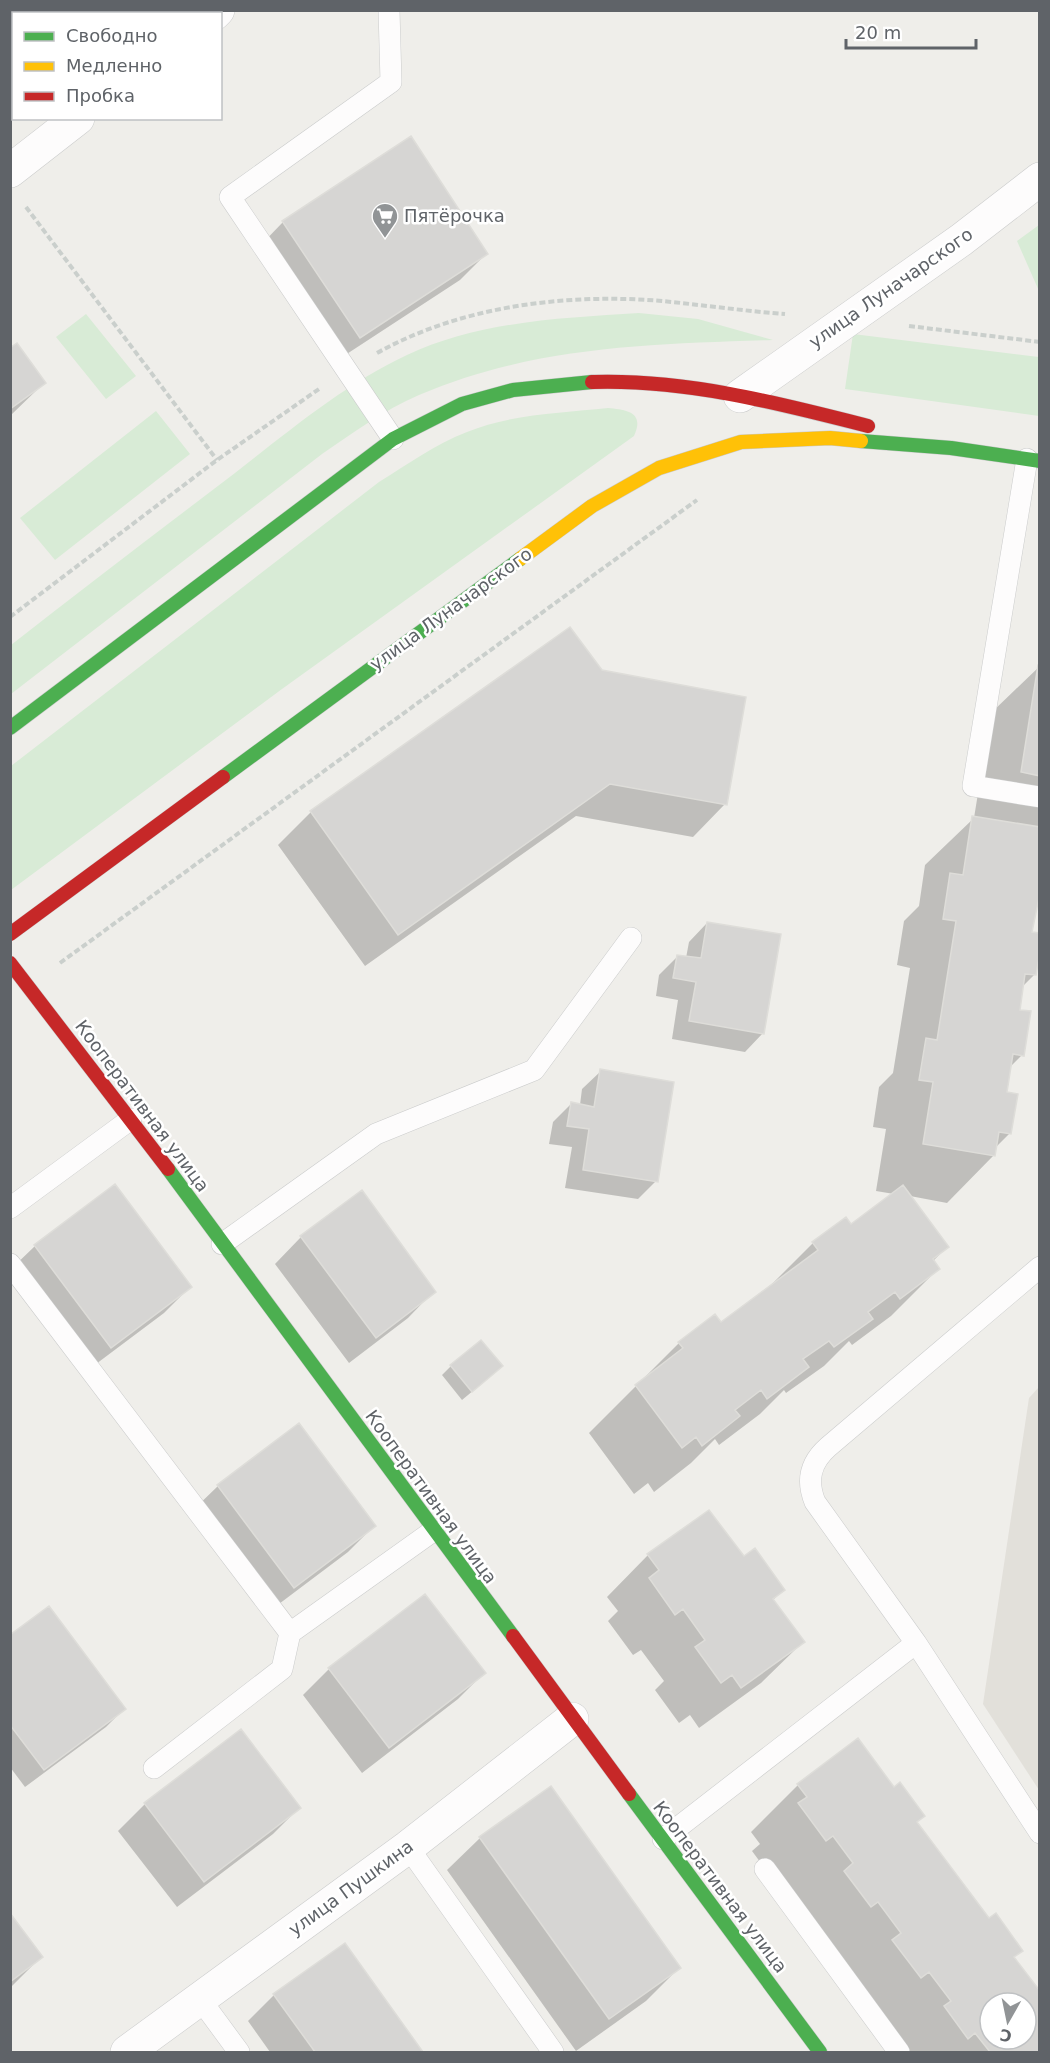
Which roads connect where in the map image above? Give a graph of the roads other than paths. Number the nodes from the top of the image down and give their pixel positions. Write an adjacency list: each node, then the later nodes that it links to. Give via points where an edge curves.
1 (389, 10): 6 (lane, via 392,82 230,197)
2 (75, 120): 3 (street)
3 (10, 171)
4 (1040, 179): 5 (street, улица Луначарского, via 961,240)
5 (740, 396): 6 (main road, улица Луначарского, via 622,380 512,390 459,405); 7 (main road, улица Луначарского)
6 (393, 439): 9 (main road, улица Луначарского)
7 (951, 448): 8 (main road, улица Луначарского); 11 (main road, улица Луначарского, via 830,438 781,439 741,442 659,468 592,506)
8 (1033, 460): 10 (lane, via 973,786)
9 (10, 728)
10 (1040, 797)
11 (10, 934)
12 (631, 938): 16 (lane, via 534,1070 376,1134)
13 (10, 963): 14 (main road, Кооперативная улица)
14 (131, 1119): 15 (lane); 16 (main road, Кооперативная улица)
15 (10, 1208)
16 (222, 1244): 19 (main road, Кооперативная улица)
17 (10, 1264): 20 (lane)
18 (1040, 1267): 21 (lane, via 828,1447 816,1458 811,1473 810,1490 815,1502)
19 (433, 1531): 20 (lane); 22 (main road, Кооперативная улица)
20 (290, 1633): 23 (lane, via 282,1669)
21 (916, 1643): 24 (lane); 25 (lane)
22 (572, 1719): 25 (main road, Кооперативная улица); 26 (street, улица Пушкина)
23 (154, 1768)
24 (1040, 1833)
25 (663, 1839): 32 (main road, Кооперативная улица)
26 (408, 1847): 28 (street, улица Пушкина); 31 (lane)
27 (765, 1869): 33 (lane)
28 (200, 1999): 29 (street, улица Пушкина); 30 (lane)
29 (127, 2052)
30 (239, 2052)
31 (553, 2052)
32 (820, 2052)
33 (899, 2052)

